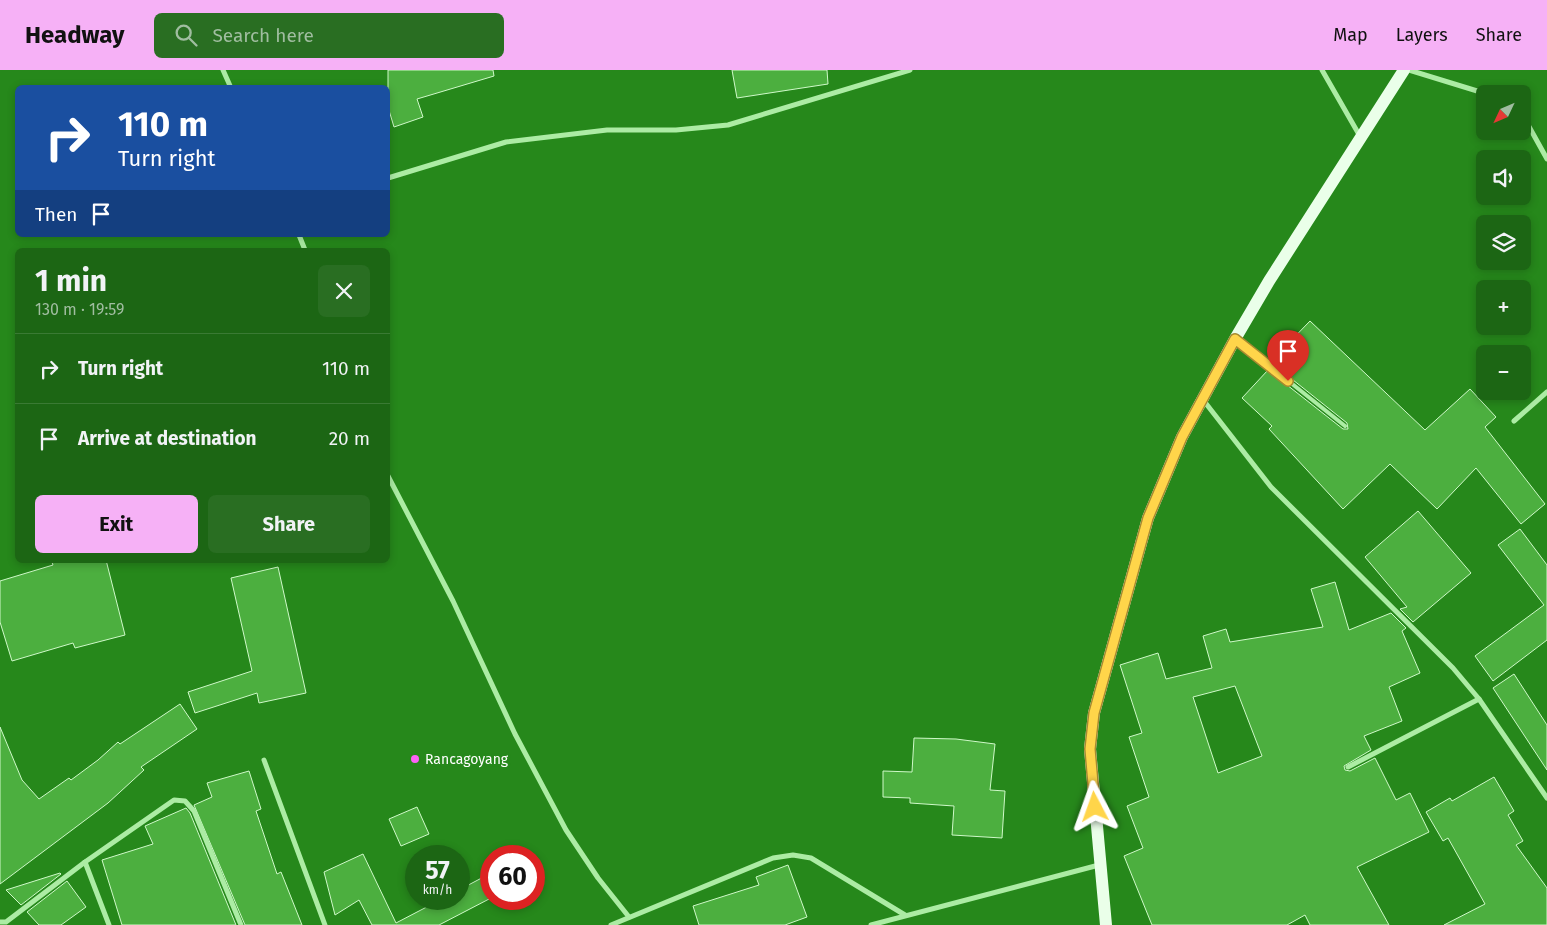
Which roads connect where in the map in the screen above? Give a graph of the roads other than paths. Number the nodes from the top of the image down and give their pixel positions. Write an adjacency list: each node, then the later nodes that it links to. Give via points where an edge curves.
1 (222, 70): 6 (street)
2 (910, 70): 11 (street, via 728,125 676,130 607,130 506,142)
3 (1322, 70): 9 (street)
4 (1404, 70): 9 (main road)
5 (1409, 70): 7 (street)
6 (230, 85)
7 (1476, 91)
8 (1531, 130): 10 (street)
9 (1361, 138): 12 (main road)
10 (1547, 159)
11 (390, 177)
12 (1235, 339): 14 (main road); 16 (lane)
13 (1547, 392): 15 (street)
14 (1203, 400): 18 (street, via 1271,487 1453,668); 23 (main road, via 1182,437 1148,518 1094,713 1090,749)
15 (1514, 421)
16 (1345, 426)
17 (390, 482): 25 (street, via 566,830)
18 (1479, 699): 20 (street); 21 (street)
19 (264, 760): 29 (street)
20 (1348, 766)
21 (1547, 798)
22 (85, 862): 26 (street, via 6,922); 27 (street); 28 (street, via 164,806 174,800 185,801 202,826)
23 (1099, 865): 24 (street); 32 (main road)
24 (905, 915): 25 (street, via 811,858 793,855 773,858); 31 (street)
25 (629, 917): 30 (street)
26 (0, 922)
27 (109, 925)
28 (241, 925)
29 (325, 925)
30 (611, 925)
31 (871, 925)
32 (1106, 925)

